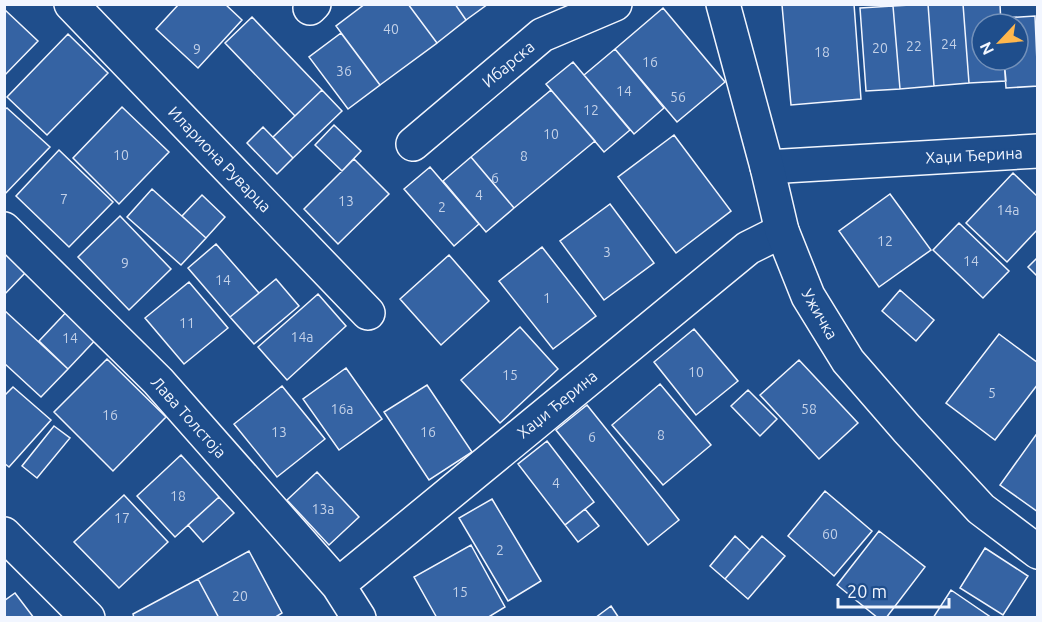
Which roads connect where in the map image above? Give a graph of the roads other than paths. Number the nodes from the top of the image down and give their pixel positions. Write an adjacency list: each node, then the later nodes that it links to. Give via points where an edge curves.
1 (71, 4): 9 (street, Илариона Руварца)
2 (615, 4): 4 (street, Ибарска, via 542,35)
3 (723, 4): 6 (street, Ужичка)
4 (413, 144)
5 (1038, 151): 6 (street, Хаџи Ђерина)
6 (766, 167): 8 (street, Ужичка)
7 (4, 229): 12 (street, Лава Толстоја, via 158,381)
8 (782, 231): 11 (street, Ужичка, via 808,296 848,361 981,509); 12 (street, Хаџи Ђерина, via 748,248)
9 (368, 313)
10 (4, 534): 13 (street)
11 (1038, 552)
12 (338, 585): 14 (street, Лава Толстоја)
13 (88, 618)
14 (359, 618)

